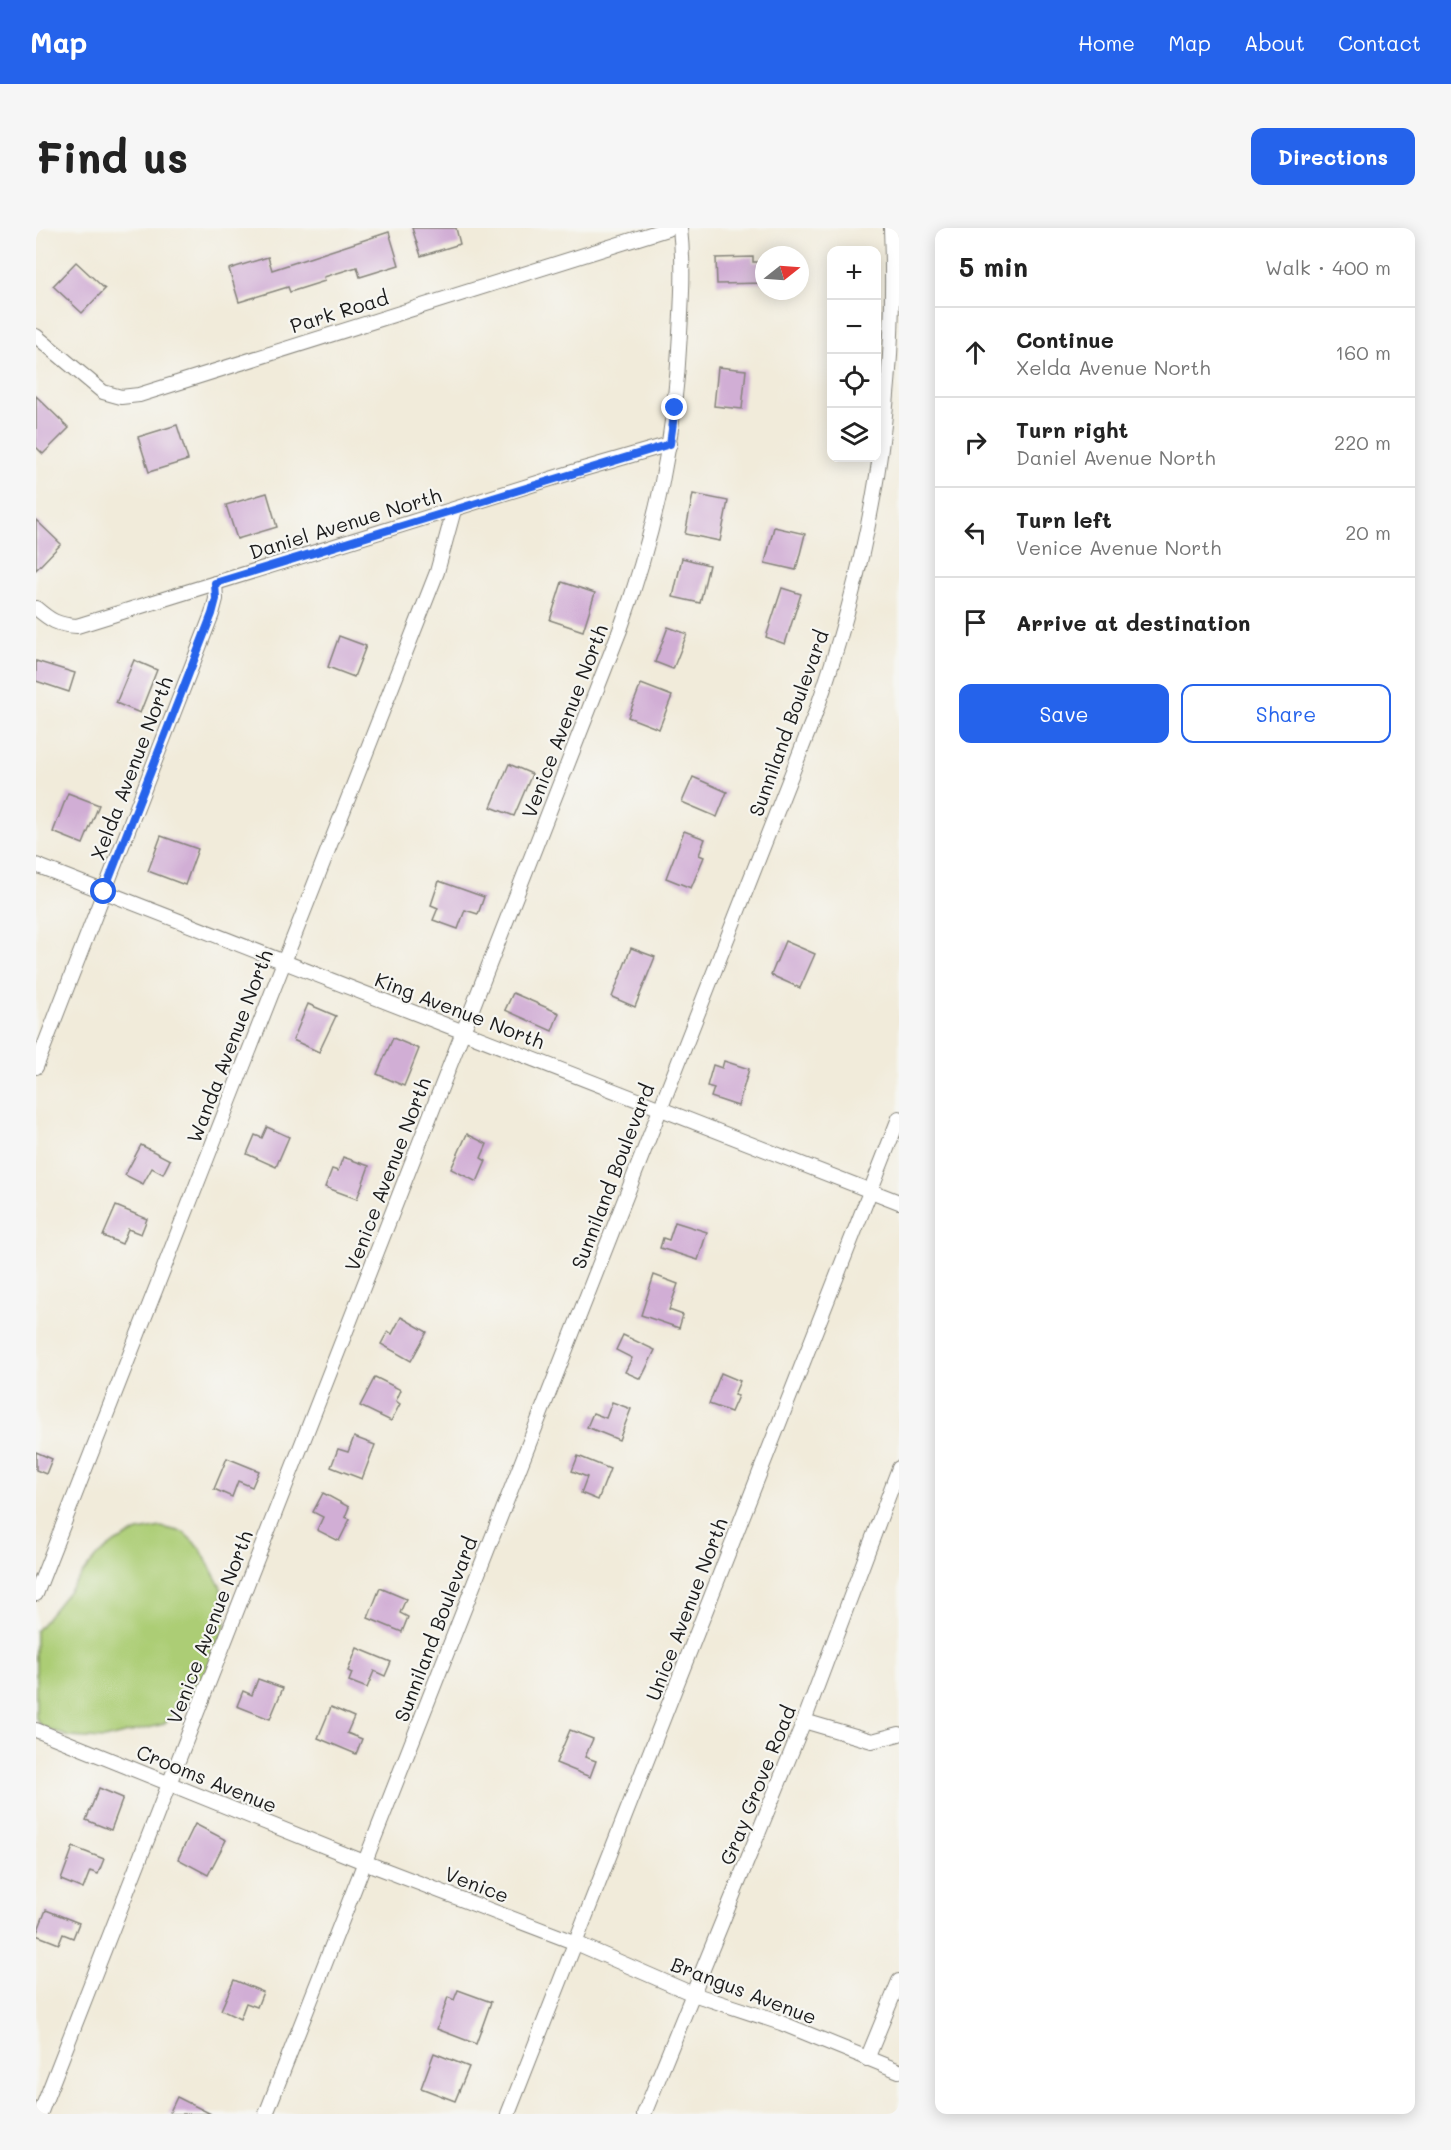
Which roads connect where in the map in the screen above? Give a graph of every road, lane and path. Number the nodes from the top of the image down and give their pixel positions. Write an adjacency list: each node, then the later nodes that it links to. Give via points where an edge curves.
1 (670, 228): 5 (street, Park Road, via 139,394 121,397 103,392)
2 (680, 228): 6 (street, Venice Avenue North, via 681,327)
3 (891, 228): 4 (street, Sunniland Boulevard)
4 (896, 279): 15 (street, Sunniland Boulevard, via 877,482 853,596 814,717)
5 (36, 336)
6 (670, 444): 7 (street, Daniel Avenue North); 13 (street, Venice Avenue North, via 639,578 621,630)
7 (454, 510): 8 (street, Daniel Avenue North); 12 (street, Wanda Avenue North, via 437,572)
8 (215, 583): 9 (street, Daniel Avenue North, via 77,626 61,625); 11 (street, Xelda Avenue North, via 212,614)
9 (36, 608)
10 (36, 865): 11 (street, King Avenue North)
11 (104, 892): 12 (street, King Avenue North); 14 (street, Xelda Avenue North)
12 (282, 962): 13 (street, King Avenue North); 20 (street, Wanda Avenue North)
13 (463, 1032): 15 (street, King Avenue North); 24 (street, Venice Avenue North)
14 (36, 1067)
15 (659, 1110): 17 (street, King Avenue North); 25 (street, Sunniland Boulevard)
16 (899, 1118): 17 (street, Unice Avenue North)
17 (871, 1191): 18 (street, King Avenue North); 26 (street, Unice Avenue North)
18 (899, 1202)
19 (899, 1468): 21 (street, Gray Grove Road)
20 (36, 1594)
21 (804, 1721): 23 (street, via 872,1741); 28 (street, Gray Grove Road)
22 (36, 1730): 24 (street, Crooms Avenue)
23 (899, 1734)
24 (169, 1784): 25 (street, Crooms Avenue); 31 (street, Venice Avenue North)
25 (364, 1862): 26 (street, Venice); 32 (street, Sunniland Boulevard)
26 (576, 1943): 28 (street, Brangus Avenue); 33 (street, Unice Avenue North)
27 (899, 1981): 29 (street)
28 (693, 1994): 29 (street, Brangus Avenue, via 781,2023); 34 (street, Gray Grove Road)
29 (867, 2059): 30 (street, Brangus Avenue)
30 (899, 2071)
31 (40, 2114)
32 (266, 2114)
33 (508, 2114)
34 (644, 2114)

